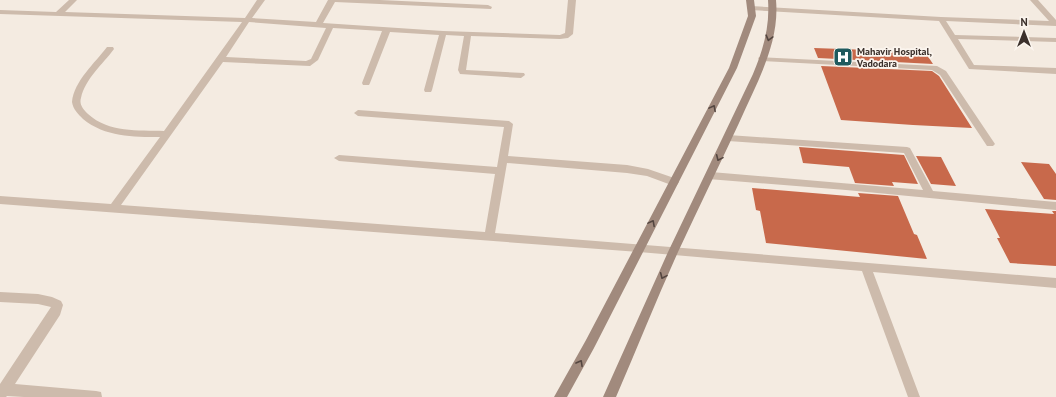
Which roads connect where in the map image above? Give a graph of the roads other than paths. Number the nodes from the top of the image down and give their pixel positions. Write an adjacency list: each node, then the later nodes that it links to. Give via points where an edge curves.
1 (73, 0): 10 (street)
2 (260, 0): 12 (street)
3 (332, 0): 8 (street); 14 (street)
4 (572, 0): 18 (street, via 569,34 565,36)
5 (1034, 0): 13 (street)
6 (750, 4): 7 (street); 36 (street, one-way to 6, via 733,68 752,16)
7 (772, 4): 11 (street); 23 (street, one-way to 23, via 773,20)
8 (488, 7)
9 (0, 12): 10 (street)
10 (57, 15): 12 (street)
11 (941, 19): 13 (street); 19 (street)
12 (246, 20): 14 (street); 22 (street)
13 (1056, 23)
14 (319, 24): 15 (street)
15 (330, 27): 16 (street); 22 (street, via 314,60 307,64)
16 (387, 29): 17 (street); 26 (street)
17 (443, 33): 18 (street); 27 (street)
18 (468, 34): 25 (street, via 463,72)
19 (953, 37): 20 (street); 24 (street, via 972,67)
20 (1056, 40)
21 (110, 49): 29 (street, via 79,90 76,97 78,109 95,125 109,130)
22 (221, 59): 29 (street)
23 (762, 59): 30 (street); 31 (street, via 934,68 943,73)
24 (1056, 71)
25 (521, 75)
26 (366, 83)
27 (428, 90)
28 (358, 113): 33 (street, via 509,124)
29 (167, 134): 40 (street)
30 (728, 138): 35 (street, one-way to 35); 37 (street, via 907,150)
31 (990, 144)
32 (339, 158): 34 (street)
33 (502, 159): 34 (street); 36 (street, via 627,168)
34 (500, 172): 41 (street)
35 (711, 176): 37 (street); 43 (street)
36 (674, 182): 42 (street, one-way to 36)
37 (930, 194): 39 (street)
38 (0, 200): 40 (street)
39 (1056, 206)
40 (113, 209): 41 (street)
41 (489, 237): 42 (street)
42 (639, 248): 43 (street); 49 (street, one-way to 42)
43 (673, 252): 44 (street); 50 (street, one-way to 50)
44 (866, 268): 45 (street); 51 (street)
45 (1056, 283)
46 (0, 297): 47 (street, via 54,302 57,305 56,311)
47 (2, 392): 48 (street)
48 (96, 397)
49 (560, 397)
50 (609, 397)
51 (914, 397)

